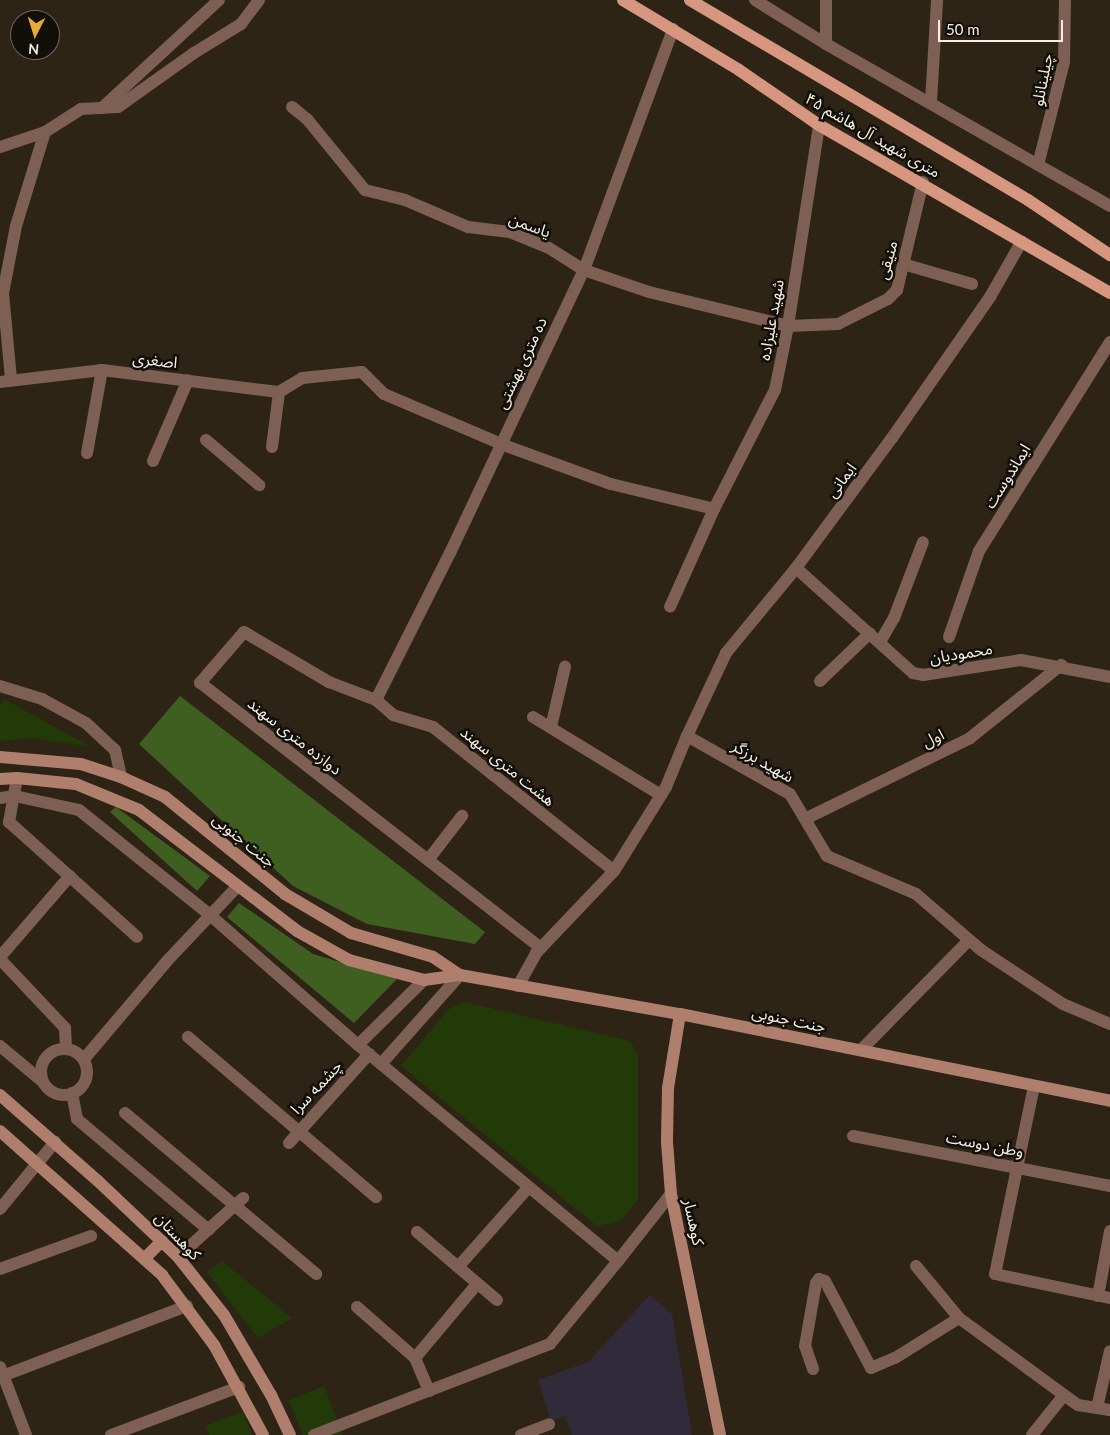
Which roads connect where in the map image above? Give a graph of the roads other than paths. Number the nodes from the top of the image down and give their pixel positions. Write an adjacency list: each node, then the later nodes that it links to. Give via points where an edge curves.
1 (219, 0): 13 (street)
2 (258, 0): 13 (street, via 241,24 194,52 118,107)
3 (623, 0): 9 (main road, ۴۵ متری شهید آل هاشم)
4 (690, 0): 21 (main road, ۴۵ متری شهید آل هاشم, via 1028,200)
5 (756, 0): 10 (street)
6 (826, 0): 10 (street)
7 (937, 0): 11 (street)
8 (1065, 0): 17 (street, چیلینانلو, via 1064,62)
9 (673, 30): 14 (main road, ۴۵ متری شهید آل هاشم); 23 (street, ده متری بهشتی)
10 (826, 44): 11 (street)
11 (931, 102): 17 (street)
12 (292, 106): 23 (street, یاسمن, via 365,190 405,200 468,227 510,232 549,248)
13 (102, 108): 15 (street, via 81,110)
14 (819, 124): 18 (main road, ۴۵ متری شهید آل هاشم); 26 (street, شهید علیزاده)
15 (45, 132): 16 (street); 29 (street, via 16,226 3,293)
16 (0, 147)
17 (1038, 165): 19 (street)
18 (923, 182): 20 (main road, ۴۵ متری شهید آل هاشم); 22 (street, منیقی)
19 (1110, 206)
20 (1022, 241): 25 (main road, ۴۵ متری شهید آل هاشم); 40 (street, ایمانی, via 990,297)
21 (1110, 255)
22 (904, 264): 24 (street); 26 (street, منیقی, via 897,290 888,299 838,324)
23 (584, 270): 26 (street, یاسمن, via 675,300); 33 (street, ده متری بهشتی)
24 (972, 284)
25 (1110, 294)
26 (788, 326): 38 (street, شهید علیزاده, via 775,390)
27 (1110, 342): 42 (street, ایماندوست, via 978,552)
28 (102, 370): 29 (street, اصغری); 30 (street, اصغری); 35 (street)
29 (6, 380)
30 (188, 380): 31 (street, اصغری); 36 (street)
31 (279, 392): 33 (street, via 302,378 362,372 384,394); 34 (street)
32 (206, 440): 37 (street)
33 (501, 444): 38 (street, via 611,484); 49 (street, ده متری بهشتی)
34 (272, 447)
35 (87, 453)
36 (153, 461)
37 (260, 485)
38 (714, 509): 41 (street, شهید علیزاده)
39 (923, 542): 43 (street, via 901,602)
40 (796, 568): 43 (street, محمودیان); 52 (street, ایمانی, via 726,653)
41 (670, 607)
42 (949, 636)
43 (875, 637): 44 (street, محمودیان, via 913,673 923,675 1021,660); 47 (street)
44 (1061, 665): 46 (street, محمودیان); 61 (street, اول, via 970,738)
45 (565, 667): 51 (street)
46 (1110, 677)
47 (820, 682)
48 (0, 686): 54 (street, via 42,699 86,723 115,750)
49 (376, 700): 62 (street, دوازده متری سهند, via 329,682 244,632 200,683); 63 (street, هشت متری سهند, via 393,715 433,727)
50 (533, 717): 51 (street)
51 (551, 727): 57 (street)
52 (687, 736): 57 (street); 61 (street, شهید برزگر, via 790,794)
53 (0, 757): 54 (main road, جنت جنوبی, via 81,764)
54 (122, 777): 71 (main road, جنت جنوبی, via 165,797 285,894 351,933 433,957)
55 (17, 778): 56 (main road, جنت جنوبی); 58 (street); 65 (main road, جنت جنوبی, via 76,784 129,805 151,818)
56 (0, 779)
57 (661, 795): 63 (street)
58 (15, 796): 59 (street); 64 (street, via 9,822); 66 (street, via 78,810)
59 (0, 798)
60 (462, 816): 62 (street)
61 (805, 819): 68 (street, شهید برزگر, via 828,856 916,894)
62 (428, 860): 69 (street, دوازده متری سهند)
63 (614, 871): 69 (street)
64 (70, 876): 67 (street); 70 (street)
65 (238, 886): 66 (street); 72 (main road, جنت جنوبی, via 297,931 349,960)
66 (210, 914): 77 (street); 82 (street)
67 (137, 937)
68 (968, 940): 75 (street, شهید برزگر, via 1063,1004); 80 (street)
69 (541, 948): 73 (street)
70 (0, 958): 79 (street, via 65,1028)
71 (460, 975): 72 (main road, جنت جنوبی); 73 (main road, جنت جنوبی); 83 (street)
72 (424, 980): 77 (street)
73 (518, 986): 74 (main road, جنت جنوبی)
74 (680, 1014): 80 (main road, جنت جنوبی); 99 (main road, کوهسار, via 668,1088 667,1142)
75 (1110, 1024)
76 (188, 1038): 91 (street)
77 (358, 1045): 81 (street)
78 (0, 1046): 84 (street)
79 (66, 1048): 82 (street); 84 (street, via 54,1050 45,1058 41,1070)
80 (861, 1050): 85 (main road, جنت جنوبی)
81 (369, 1054): 83 (street); 91 (street, چشمه‌ سرا)
82 (84, 1060): 86 (street, via 88,1074 84,1085)
83 (381, 1064): 98 (street)
84 (43, 1082): 86 (street, via 51,1091 62,1095)
85 (1034, 1086): 88 (main road, جنت جنوبی); 96 (street)
86 (72, 1093): 103 (street, via 77,1119)
87 (0, 1095): 93 (main road, کوهستان)
88 (1110, 1101)
89 (125, 1113): 101 (street)
90 (0, 1131): 95 (main road)
91 (298, 1131): 94 (street, چشمه‌ سرا); 100 (street)
92 (853, 1136): 96 (street, وطن دوست)
93 (54, 1142): 95 (street); 107 (main road, کوهستان)
94 (289, 1143)
95 (37, 1162): 102 (street); 109 (main road)
96 (1018, 1166): 97 (street, وطن دوست); 116 (street, via 995,1274)
97 (1110, 1186)
98 (528, 1188): 110 (street); 112 (street)
99 (671, 1194): 110 (street); 137 (main road, کوهسار)
100 (376, 1197)
101 (240, 1202): 103 (street); 114 (street)
102 (0, 1209)
103 (209, 1230): 108 (street)
104 (1110, 1230): 116 (street)
105 (417, 1232): 112 (street)
106 (91, 1236): 113 (street)
107 (162, 1241): 108 (main road, کوهستان); 109 (main road)
108 (178, 1257): 134 (main road, کوهستان, via 224,1316 271,1395)
109 (145, 1258): 118 (main road)
110 (618, 1261): 126 (street, via 550,1344)
111 (916, 1266): 120 (street)
112 (458, 1267): 115 (street)
113 (0, 1268)
114 (316, 1274)
115 (477, 1284): 117 (street); 122 (street)
116 (1104, 1297)
117 (496, 1300)
118 (187, 1306): 124 (street); 125 (main road)
119 (357, 1307): 122 (street)
120 (959, 1318): 123 (street, via 895,1358 871,1368 826,1281 819,1279 805,1346); 127 (street)
121 (1110, 1351): 128 (street)
122 (415, 1358): 126 (street)
123 (813, 1369)
124 (1, 1373): 131 (street)
125 (239, 1387): 132 (street); 133 (main road)
126 (429, 1391): 135 (street)
127 (1064, 1395): 128 (street, via 1078,1406); 138 (street)
128 (1097, 1408): 129 (street)
129 (1110, 1410)
130 (549, 1424): 136 (street)
131 (26, 1435)
132 (111, 1435)
133 (263, 1435)
134 (290, 1435)
135 (314, 1435)
136 (521, 1435)
137 (720, 1435)
138 (1032, 1435)

